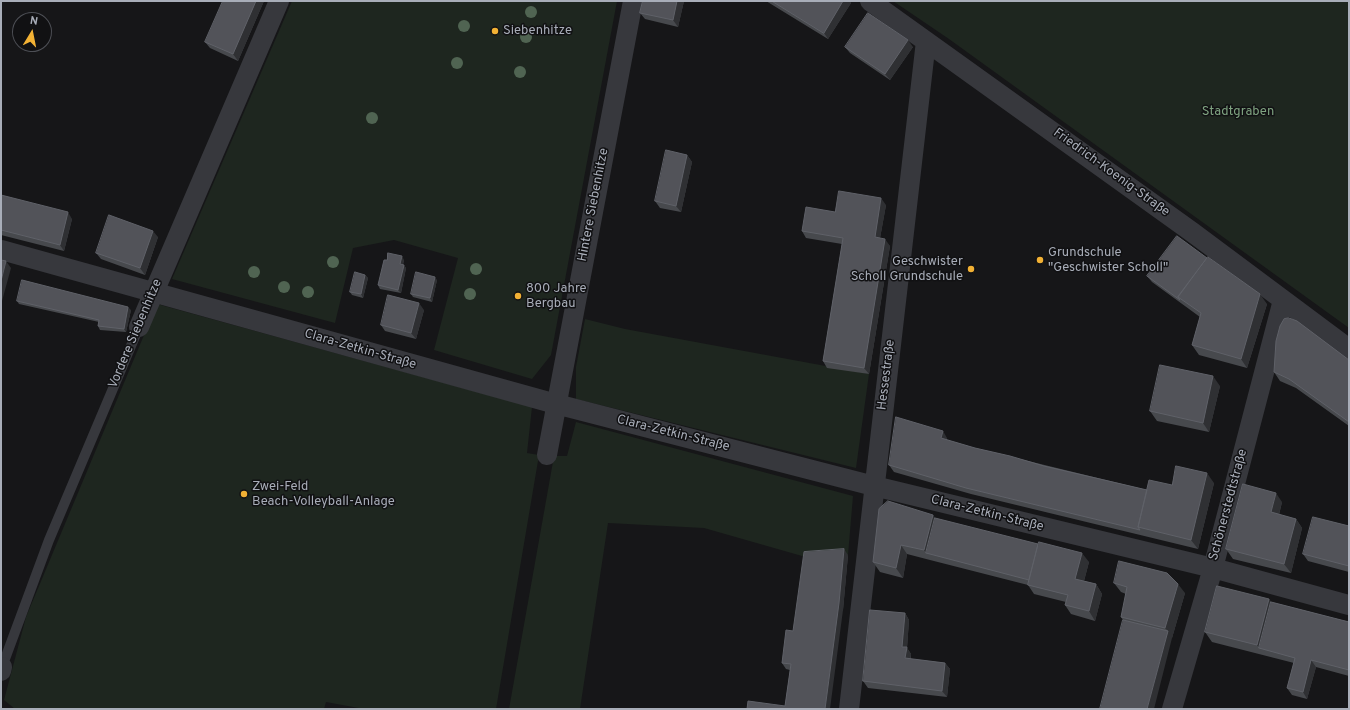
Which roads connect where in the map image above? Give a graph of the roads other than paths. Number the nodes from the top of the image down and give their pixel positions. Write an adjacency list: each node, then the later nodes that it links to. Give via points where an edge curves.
1 (279, 1): 6 (street, Vordere Siebenhitze)
2 (633, 1): 10 (street, Hintere Siebenhitze)
3 (870, 1): 4 (street, Friedrich-Koenig-Straße)
4 (926, 41): 7 (street, Friedrich-Koenig-Straße); 12 (street, Hessestraße)
5 (1, 250): 6 (street, Clara-Zetkin-Straße)
6 (153, 292): 8 (street, Vordere Siebenhitze); 10 (street, Clara-Zetkin-Straße)
7 (1283, 300): 9 (street, Friedrich-Koenig-Straße); 13 (street, Schönerstedtstraße)
8 (139, 327): 15 (lane, Vordere Siebenhitze, via 49,540)
9 (1349, 349)
10 (556, 404): 11 (street, Hintere Siebenhitze); 12 (street, Clara-Zetkin-Straße)
11 (547, 455)
12 (874, 486): 13 (street, Clara-Zetkin-Straße); 16 (street, Hessestraße)
13 (1212, 568): 14 (street, Clara-Zetkin-Straße); 17 (street, Schönerstedtstraße)
14 (1349, 605)
15 (1, 669)
16 (849, 709)
17 (1172, 709)

